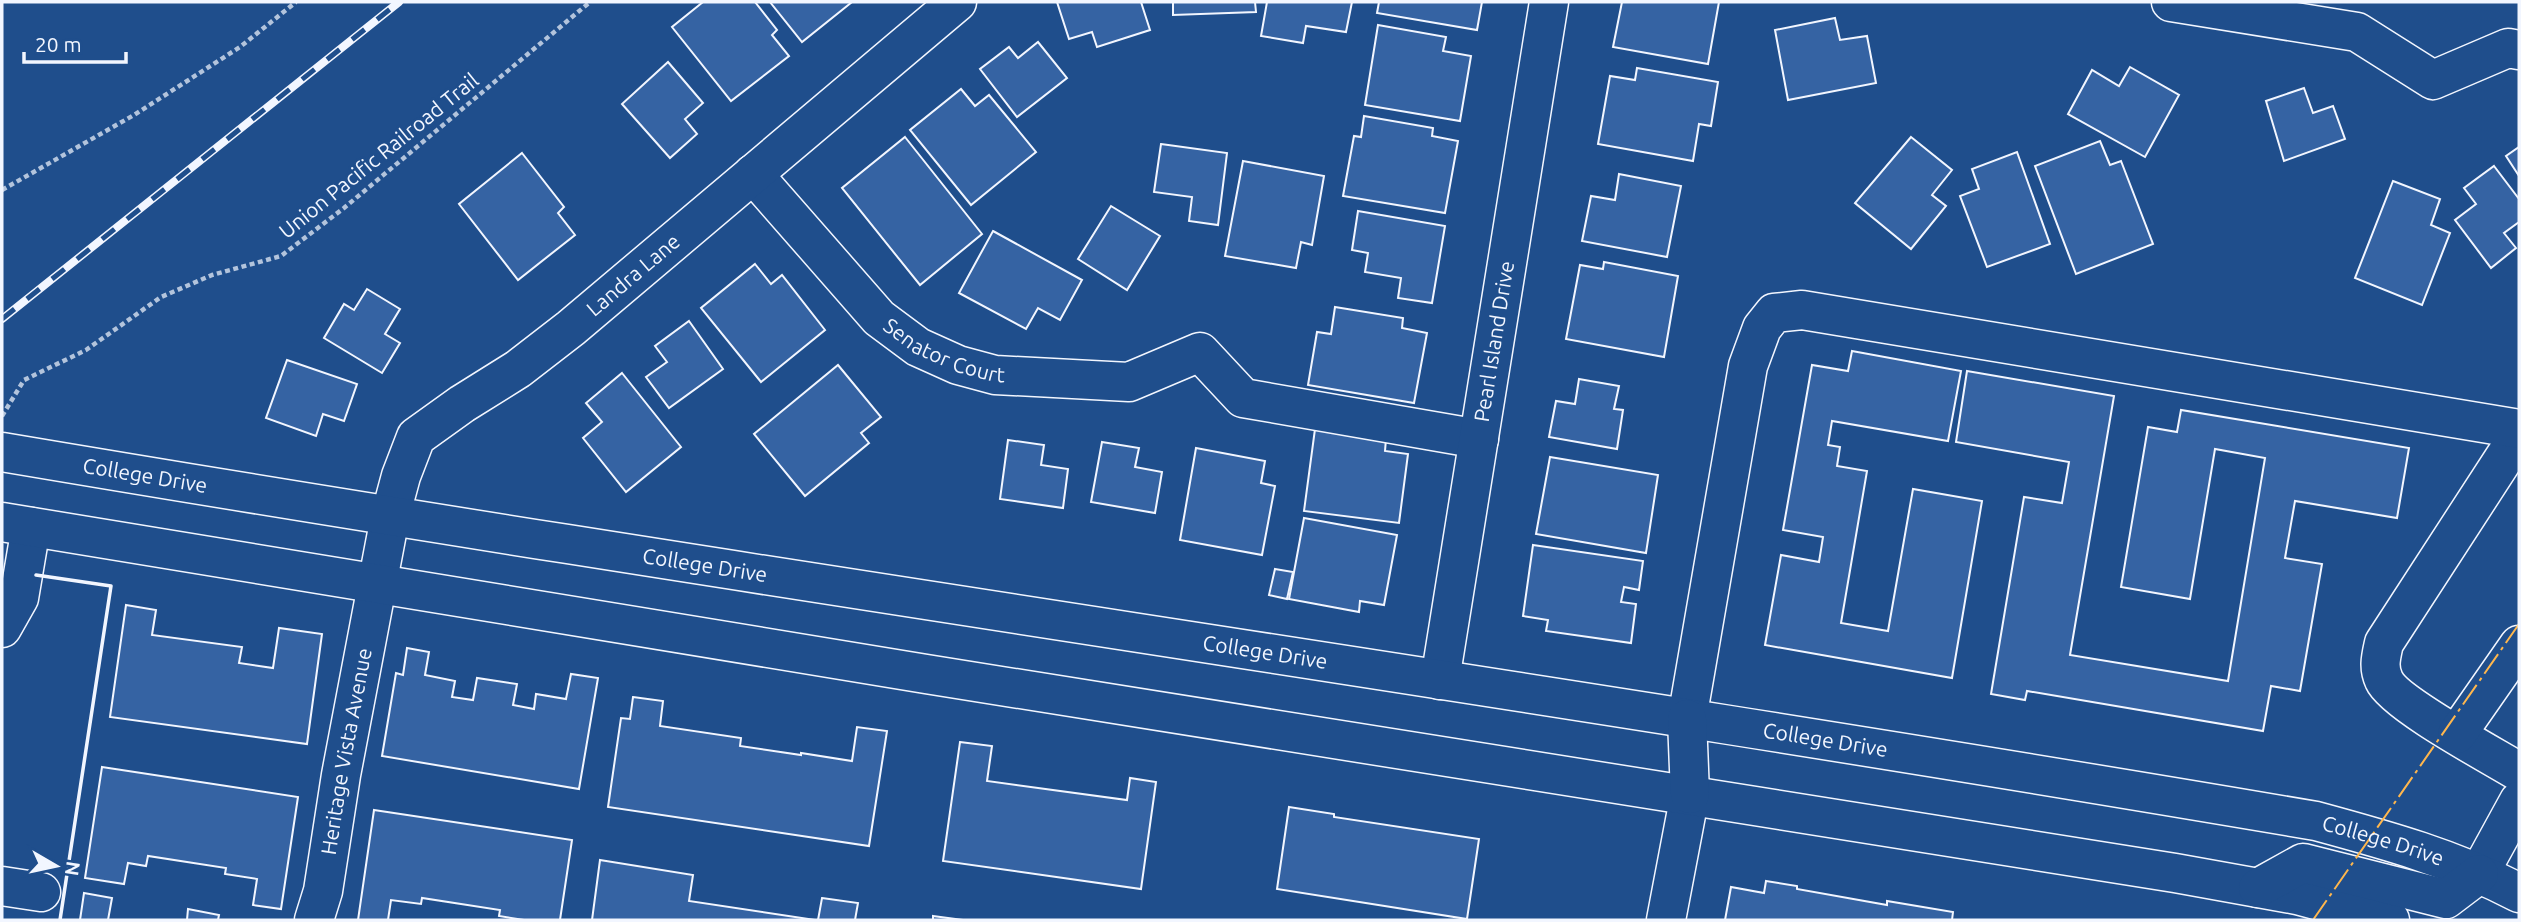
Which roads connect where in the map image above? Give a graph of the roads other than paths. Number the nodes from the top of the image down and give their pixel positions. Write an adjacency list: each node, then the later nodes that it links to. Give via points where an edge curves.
1 (957, 2): 5 (main road, Landra Lane)
2 (1549, 2): 8 (main road, Pearl Island Drive)
3 (2171, 2): 4 (main road, via 2357,32 2433,80 2508,48)
4 (2519, 50)
5 (753, 174): 8 (main road, Senator Court, via 879,318 918,347 958,365 995,375 1129,382 1200,352 1242,398); 10 (main road, Landra Lane, via 518,369 416,437)
6 (2519, 429): 16 (main road, via 1802,310 1774,313 1762,328 1748,366)
7 (2519, 435): 17 (main road, via 2384,643 2379,665 2385,683 2403,702)
8 (1479, 439): 15 (main road, Pearl Island Drive)
9 (2, 452): 10 (main road, College Drive)
10 (390, 517): 12 (main road, Landra Lane); 15 (main road, College Drive)
11 (16, 525): 12 (main road); 13 (main road, via 19,598)
12 (377, 584): 19 (main road); 26 (main road, Heritage Vista Avenue, via 323,891)
13 (2, 628)
14 (2519, 645): 17 (main road)
15 (1440, 680): 16 (main road, College Drive)
16 (1687, 719): 19 (main road); 21 (main road, College Drive, via 2316,821 2390,841)
17 (2457, 734): 18 (main road)
18 (2519, 772)
19 (1690, 794): 23 (main road); 27 (main road)
20 (2519, 801): 21 (main road)
21 (2479, 874): 23 (main road, via 2446,899 2303,863); 25 (main road, College Drive)
22 (2, 886): 24 (main road)
23 (2258, 888): 28 (main road)
24 (41, 892)
25 (2519, 893)
26 (314, 920)
27 (1666, 920)
28 (2390, 920)

